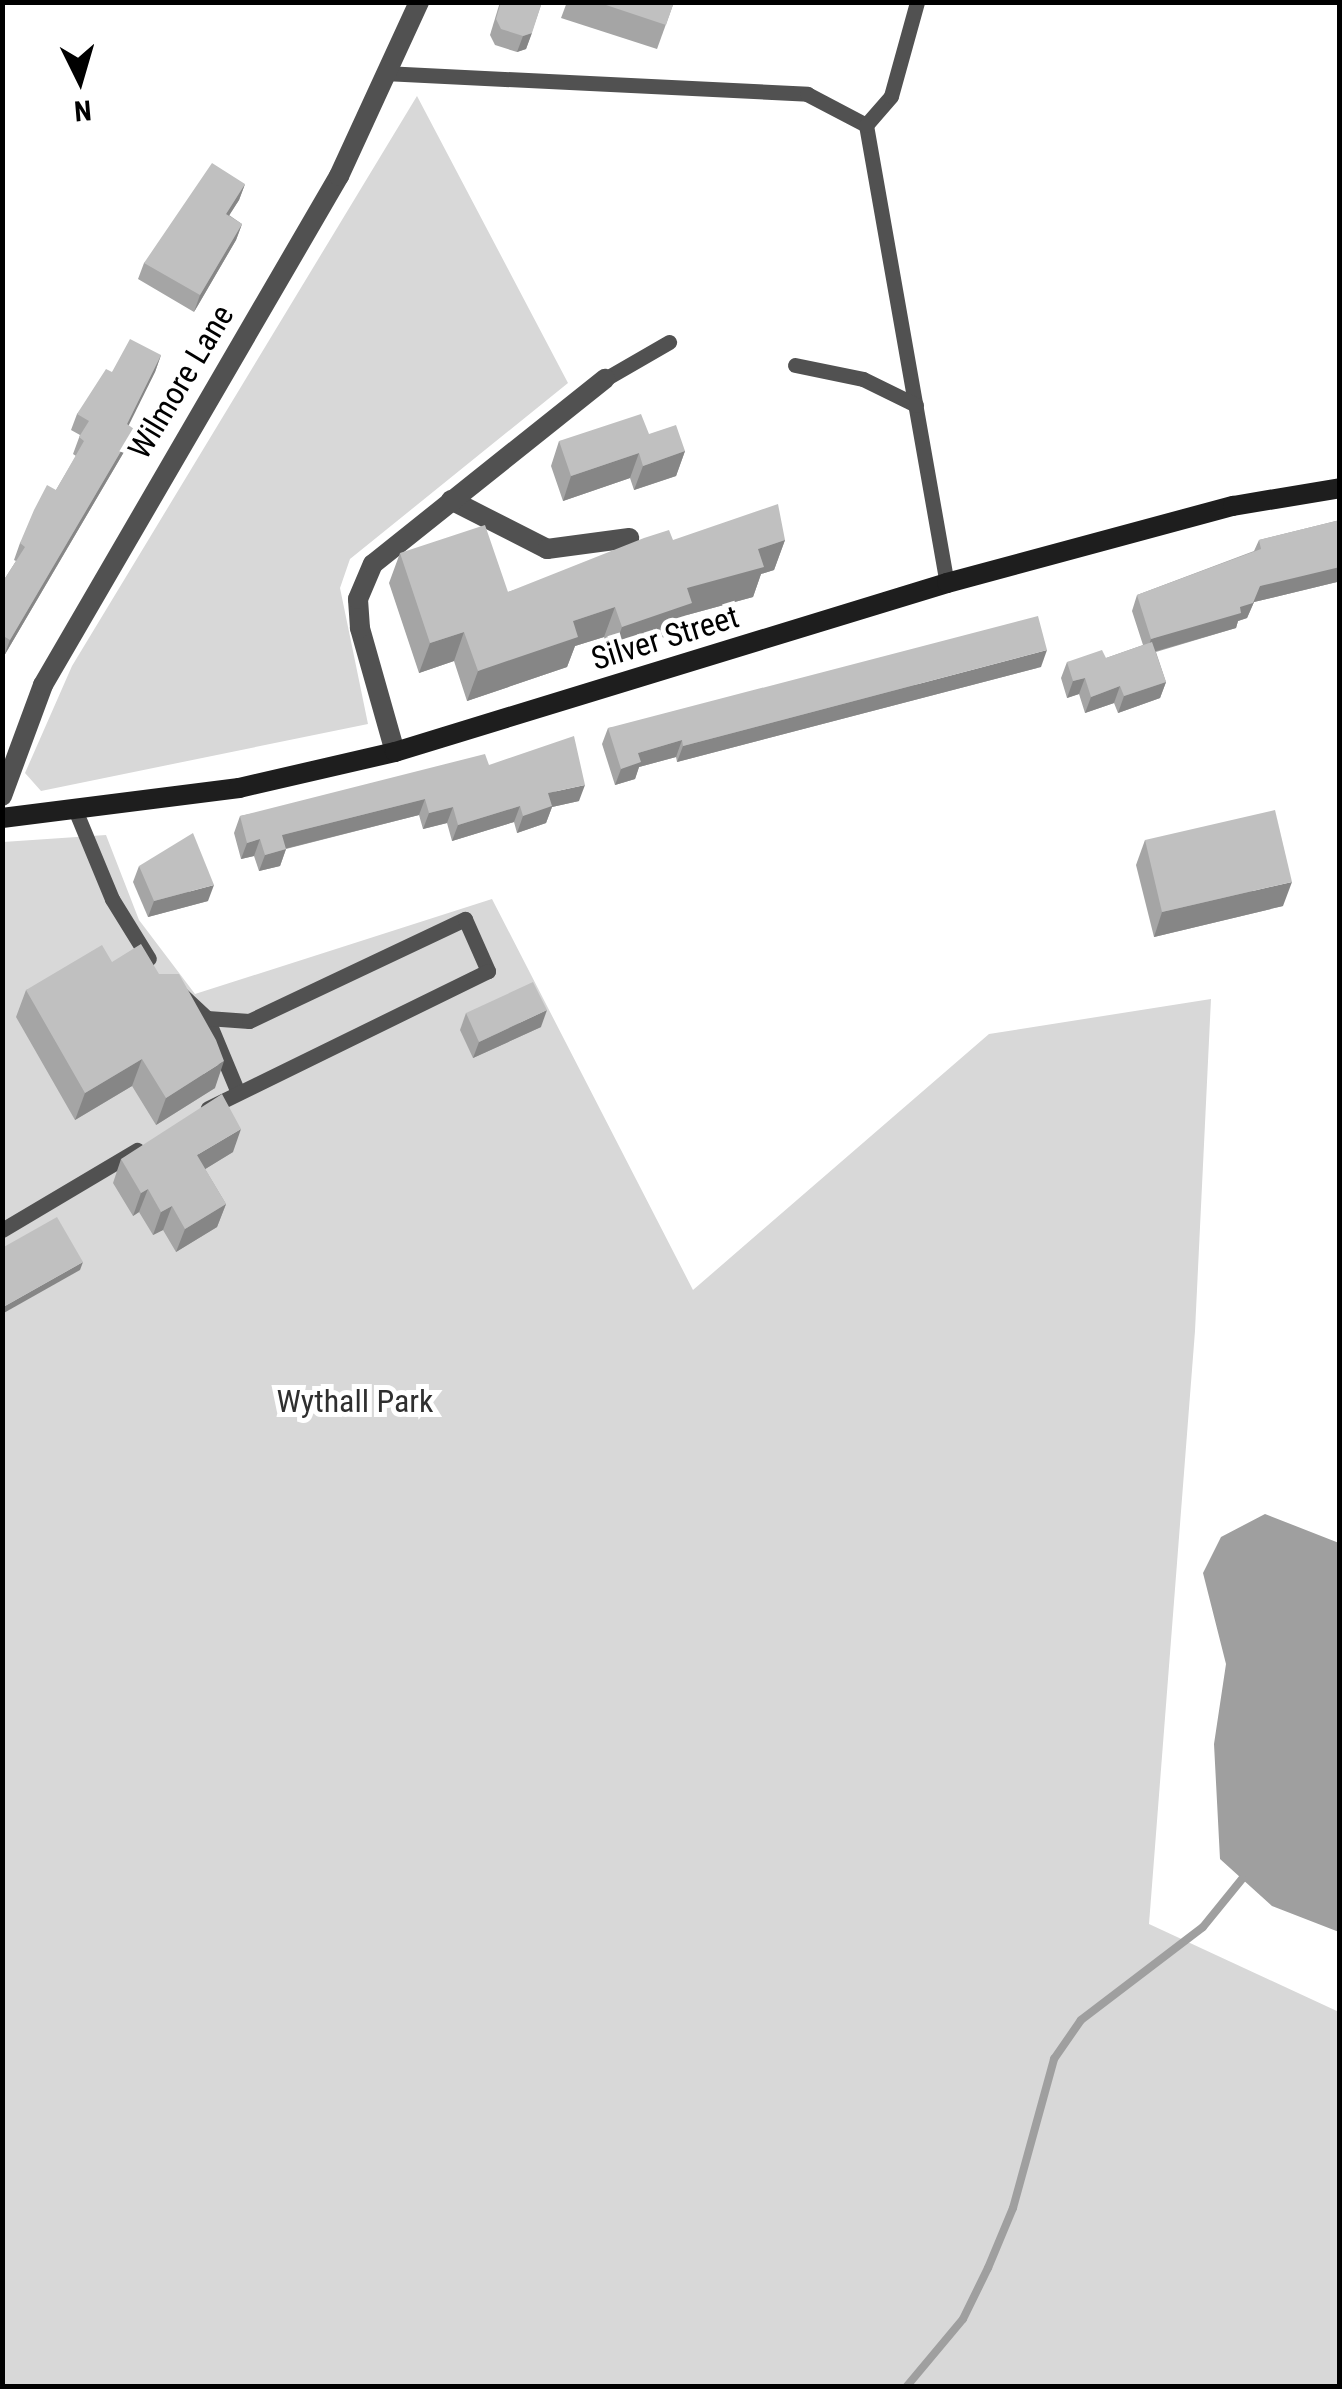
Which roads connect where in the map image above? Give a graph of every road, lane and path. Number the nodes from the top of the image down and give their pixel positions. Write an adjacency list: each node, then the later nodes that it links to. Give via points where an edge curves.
1 (419, 2): 3 (street, Wilmore Lane)
2 (917, 2): 4 (lane, via 891,96)
3 (384, 73): 4 (lane, via 807,94); 14 (street, Wilmore Lane, via 339,176 43,685)
4 (866, 125): 8 (lane)
5 (669, 342): 7 (lane)
6 (795, 366): 8 (lane, via 863,379)
7 (605, 379): 10 (street)
8 (916, 405): 12 (lane)
9 (1340, 488): 12 (street, Silver Street, via 1234,506)
10 (451, 500): 11 (street, via 547,549); 13 (street, via 373,564 358,598 369,668)
11 (628, 538)
12 (947, 583): 13 (street, Silver Street)
13 (395, 752): 15 (street, Silver Street, via 239,788)
14 (2, 796)
15 (76, 812): 16 (street, Silver Street); 17 (lane, via 112,898 163,982)
16 (2, 818)
17 (207, 1018): 18 (lane); 18 (lane, via 249,1021 465,919 488,971)
18 (238, 1090): 19 (lane)
19 (187, 1120)
20 (154, 1140): 21 (lane)
21 (2, 1230)

